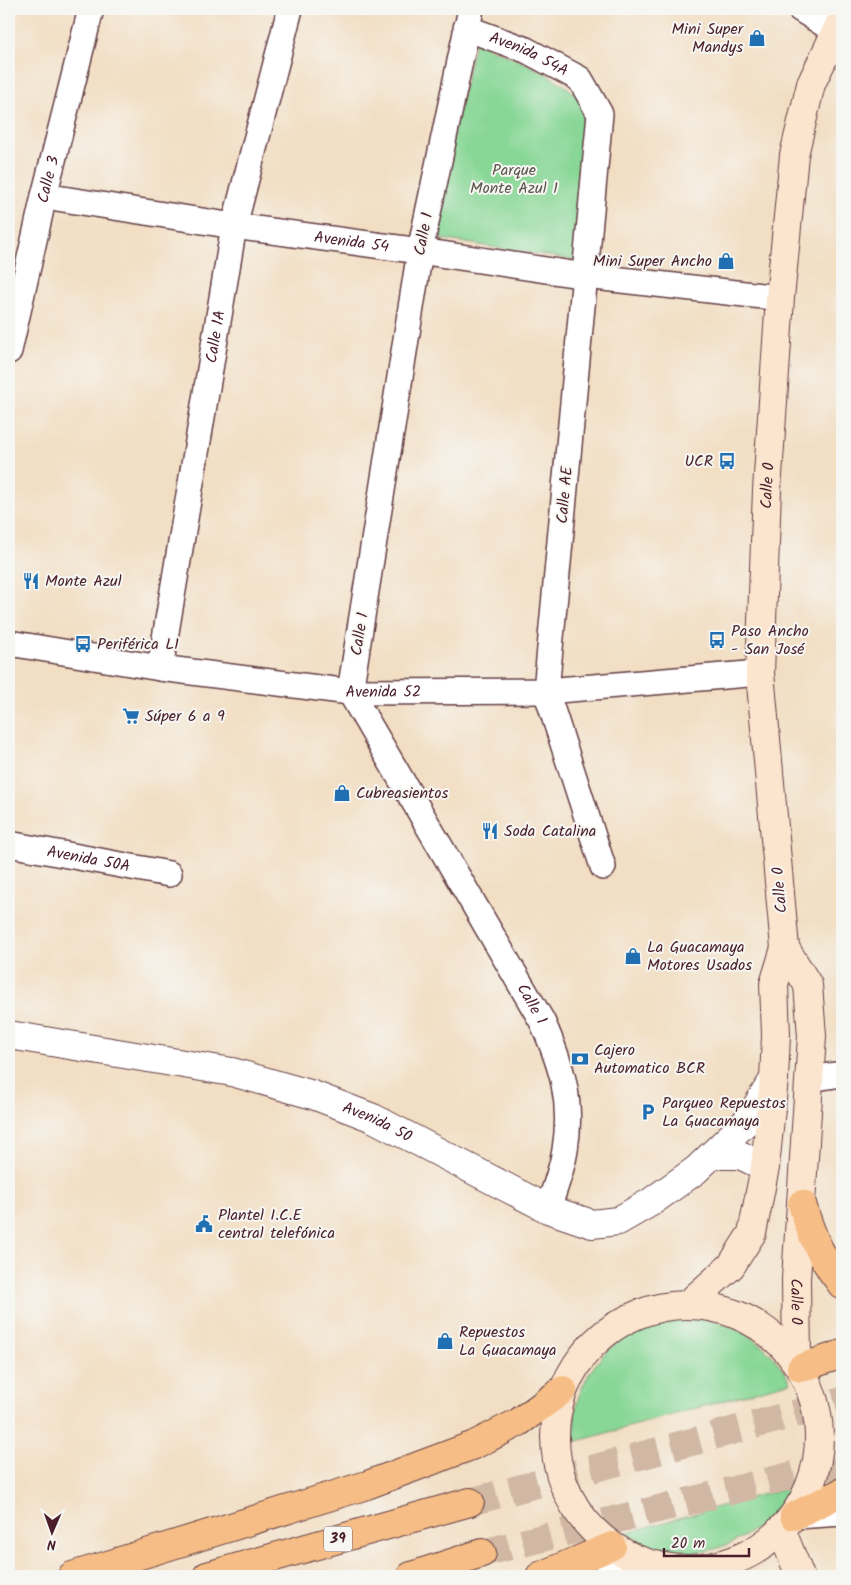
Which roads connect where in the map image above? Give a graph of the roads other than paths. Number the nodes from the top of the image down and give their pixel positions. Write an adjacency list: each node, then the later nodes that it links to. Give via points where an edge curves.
1 (91, 9): 7 (street, Calle 3)
2 (290, 9): 8 (street, Calle 1A)
3 (800, 9): 5 (street)
4 (468, 18): 6 (street, Avenida 54A, via 580,79); 9 (street, Calle 1)
5 (840, 29): 11 (main road, Calle 0, via 811,84 794,155)
6 (600, 114): 10 (street, Calle AE)
7 (44, 196): 8 (street, Avenida 54); 12 (street, Calle 3)
8 (234, 226): 9 (street, Avenida 54); 14 (street, Calle 1A)
9 (420, 250): 10 (street, Avenida 54); 17 (street, Calle 1)
10 (586, 276): 11 (street, Avenida 54); 16 (street, Calle AE)
11 (780, 298): 15 (main road, Calle 0, via 767,490)
12 (9, 351)
13 (9, 643): 14 (street, Avenida 52)
14 (160, 668): 17 (street, Avenida 52)
15 (760, 673): 16 (street, Avenida 52); 21 (main road, Calle 0)
16 (546, 690): 17 (street, Avenida 52); 19 (street, Calle AE)
17 (350, 692): 29 (street, Calle 1, via 542,1021 558,1056 568,1102 565,1151)
18 (9, 844): 20 (street, Avenida 50A)
19 (603, 867)
20 (169, 874)
21 (785, 948): 24 (main road, Calle 0, via 774,984); 25 (main road, Calle 0, via 808,985 812,1036)
22 (9, 1035): 29 (street, Avenida 50, via 232,1072 313,1095 373,1118)
23 (842, 1074): 25 (street)
24 (774, 1078): 26 (street, Avenida 50, via 748,1120); 27 (main road, Calle 0)
25 (809, 1079): 28 (main road, Calle 0)
26 (713, 1154): 27 (street, via 740,1155); 29 (street, Avenida 50, via 651,1202 618,1221 592,1224)
27 (765, 1167): 31 (main road, Calle 0, via 752,1233 731,1266)
28 (802, 1204): 30 (highway, via 812,1238 828,1268); 33 (main road, Calle 0, via 796,1279)
29 (548, 1209)
30 (842, 1285)
31 (687, 1305): 33 (main road, via 719,1309 749,1320 776,1338); 34 (main road, via 655,1309 625,1320 605,1334 578,1362)
32 (842, 1354): 33 (highway)
33 (799, 1365): 38 (main road, via 811,1388 820,1432 814,1476 806,1497)
34 (563, 1390): 39 (main road, via 555,1438 560,1476 572,1503 590,1527); 42 (highway, via 519,1422 474,1445 367,1485)
35 (842, 1492): 38 (highway)
36 (470, 1502): 43 (highway, 39)
37 (842, 1513): 38 (street)
38 (788, 1523): 41 (main road, via 757,1549); 47 (main road)
39 (614, 1547): 41 (main road, via 637,1559); 45 (highway); 46 (street)
40 (482, 1553): 44 (highway)
41 (694, 1572)
42 (72, 1576)
43 (207, 1576)
44 (411, 1576)
45 (540, 1576)
46 (607, 1576)
47 (800, 1576)

